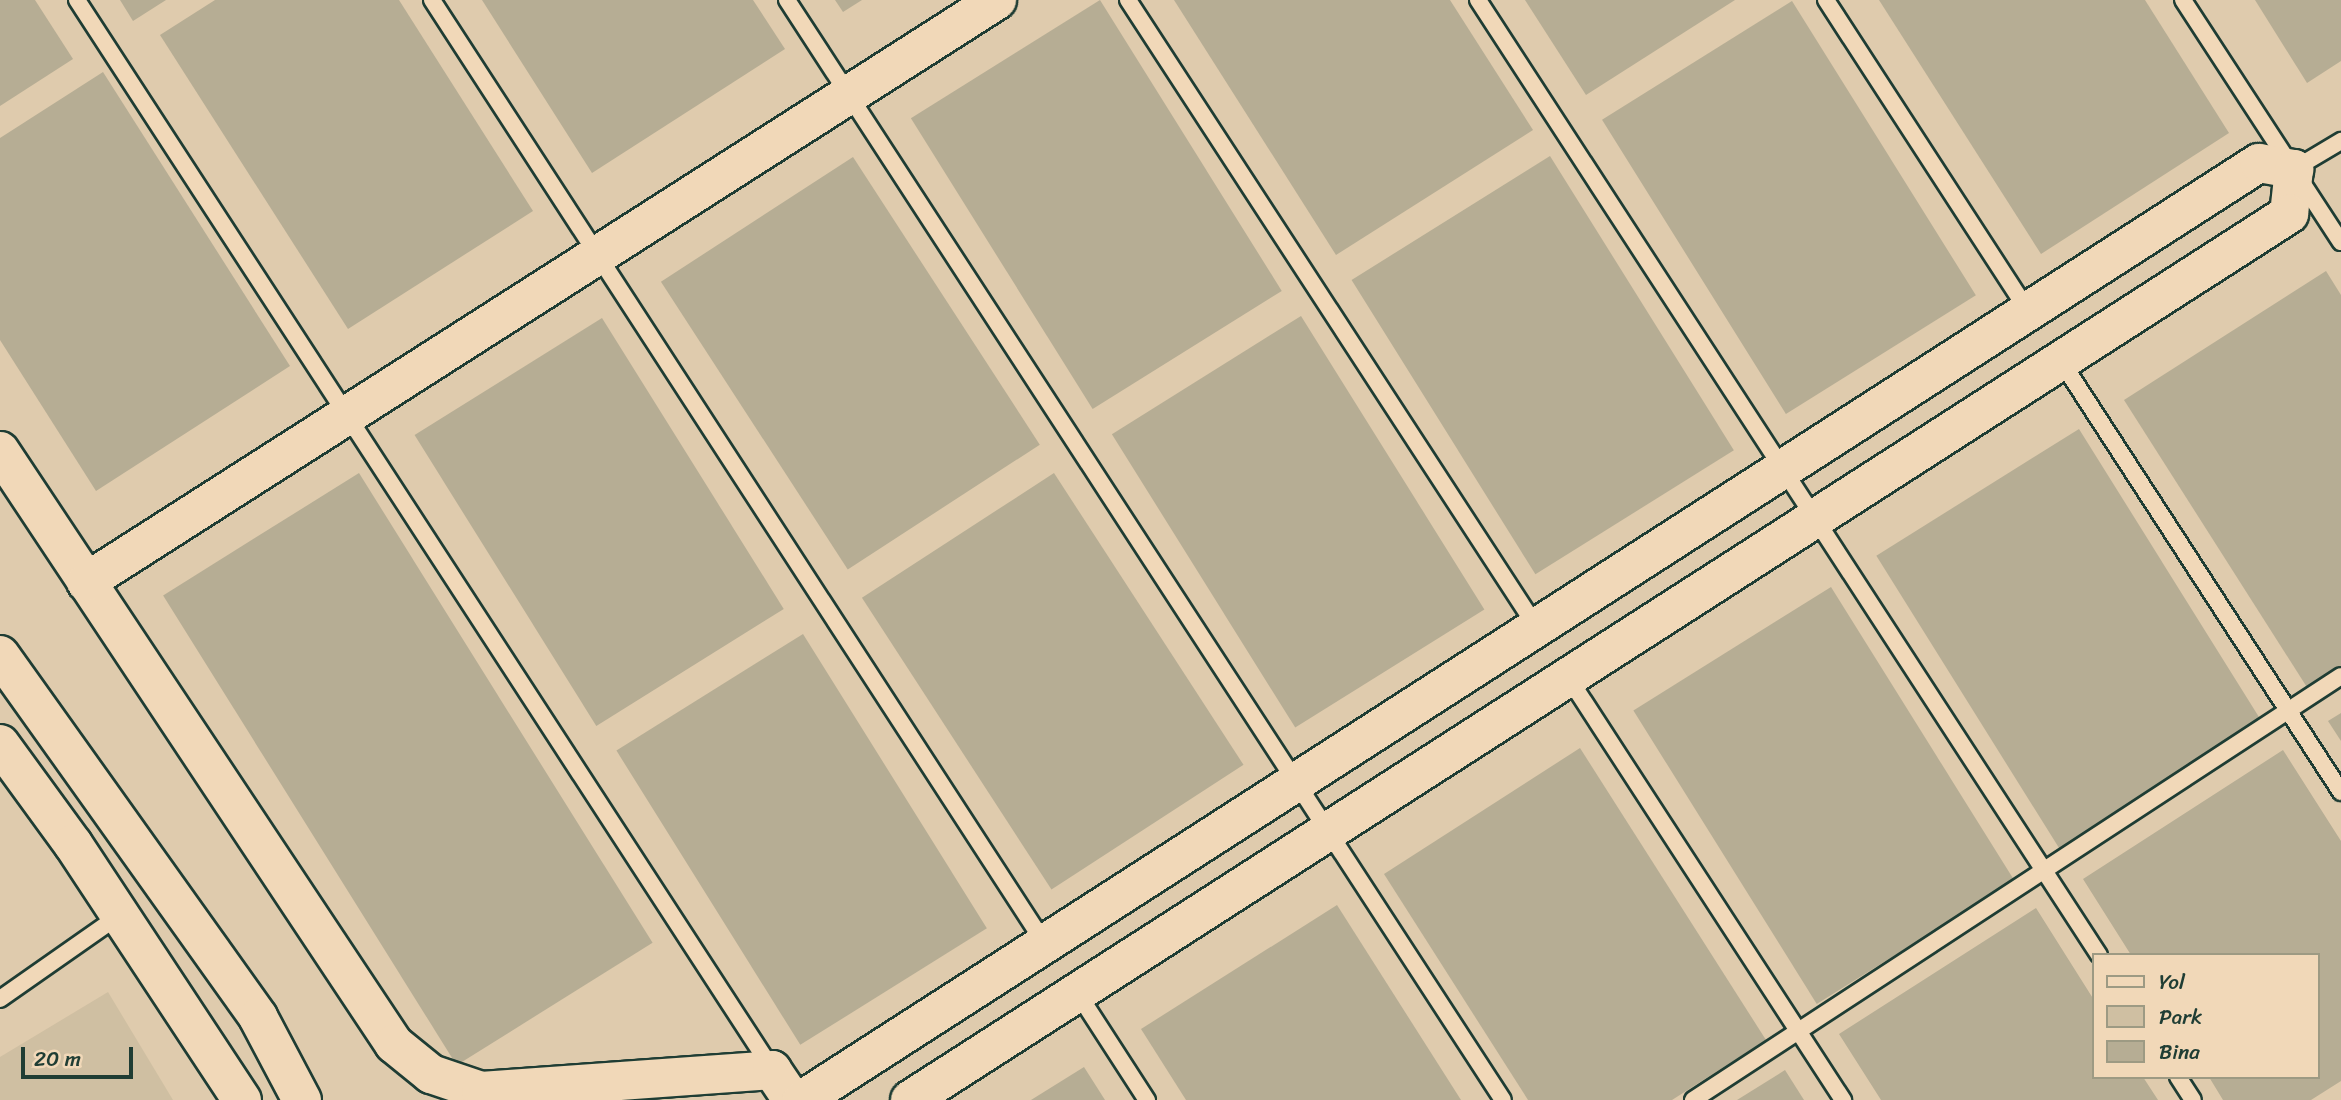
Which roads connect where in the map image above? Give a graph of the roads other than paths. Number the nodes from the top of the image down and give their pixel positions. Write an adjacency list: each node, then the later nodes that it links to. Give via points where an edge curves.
1 (77, 0): 16 (lane)
2 (432, 0): 13 (lane)
3 (787, 0): 9 (lane)
4 (997, 0): 9 (street)
5 (1128, 0): 21 (lane)
6 (1478, 0): 18 (lane)
7 (1826, 0): 14 (lane)
8 (2183, 0): 11 (lane)
9 (849, 95): 13 (street); 27 (lane)
10 (2341, 141): 11 (lane)
11 (2294, 169): 12 (lane); 14 (street, via 2259,163); 15 (street, via 2289,214)
12 (2341, 243)
13 (597, 255): 16 (street); 32 (lane)
14 (2029, 312): 18 (street)
15 (2061, 361): 19 (street); 25 (lane)
16 (347, 415): 20 (street); 38 (lane)
17 (0, 451): 20 (street)
18 (1784, 470): 19 (lane); 21 (street)
19 (1815, 518): 24 (street); 30 (lane)
20 (86, 582): 38 (street, via 394,1044 431,1074 481,1091)
21 (1536, 628): 27 (street)
22 (0, 655): 40 (street, via 258,1017)
23 (2341, 676): 25 (lane)
24 (1568, 677): 29 (street); 36 (lane)
25 (2288, 711): 28 (lane); 30 (lane)
26 (0, 744): 31 (street)
27 (1296, 782): 29 (lane); 32 (street)
28 (2341, 792)
29 (1328, 831): 34 (street); 44 (lane)
30 (2044, 869): 33 (lane); 36 (lane)
31 (120, 915): 35 (lane); 39 (street)
32 (1045, 944): 41 (street)
33 (2098, 953)
34 (1077, 992): 42 (street); 43 (lane)
35 (0, 999)
36 (1798, 1031): 45 (lane); 46 (lane)
37 (2179, 1079): 47 (lane)
38 (782, 1085)
39 (242, 1100)
40 (302, 1100)
41 (803, 1100)
42 (910, 1100)
43 (1147, 1100)
44 (1503, 1100)
45 (1693, 1100)
46 (1843, 1100)
47 (2193, 1100)

